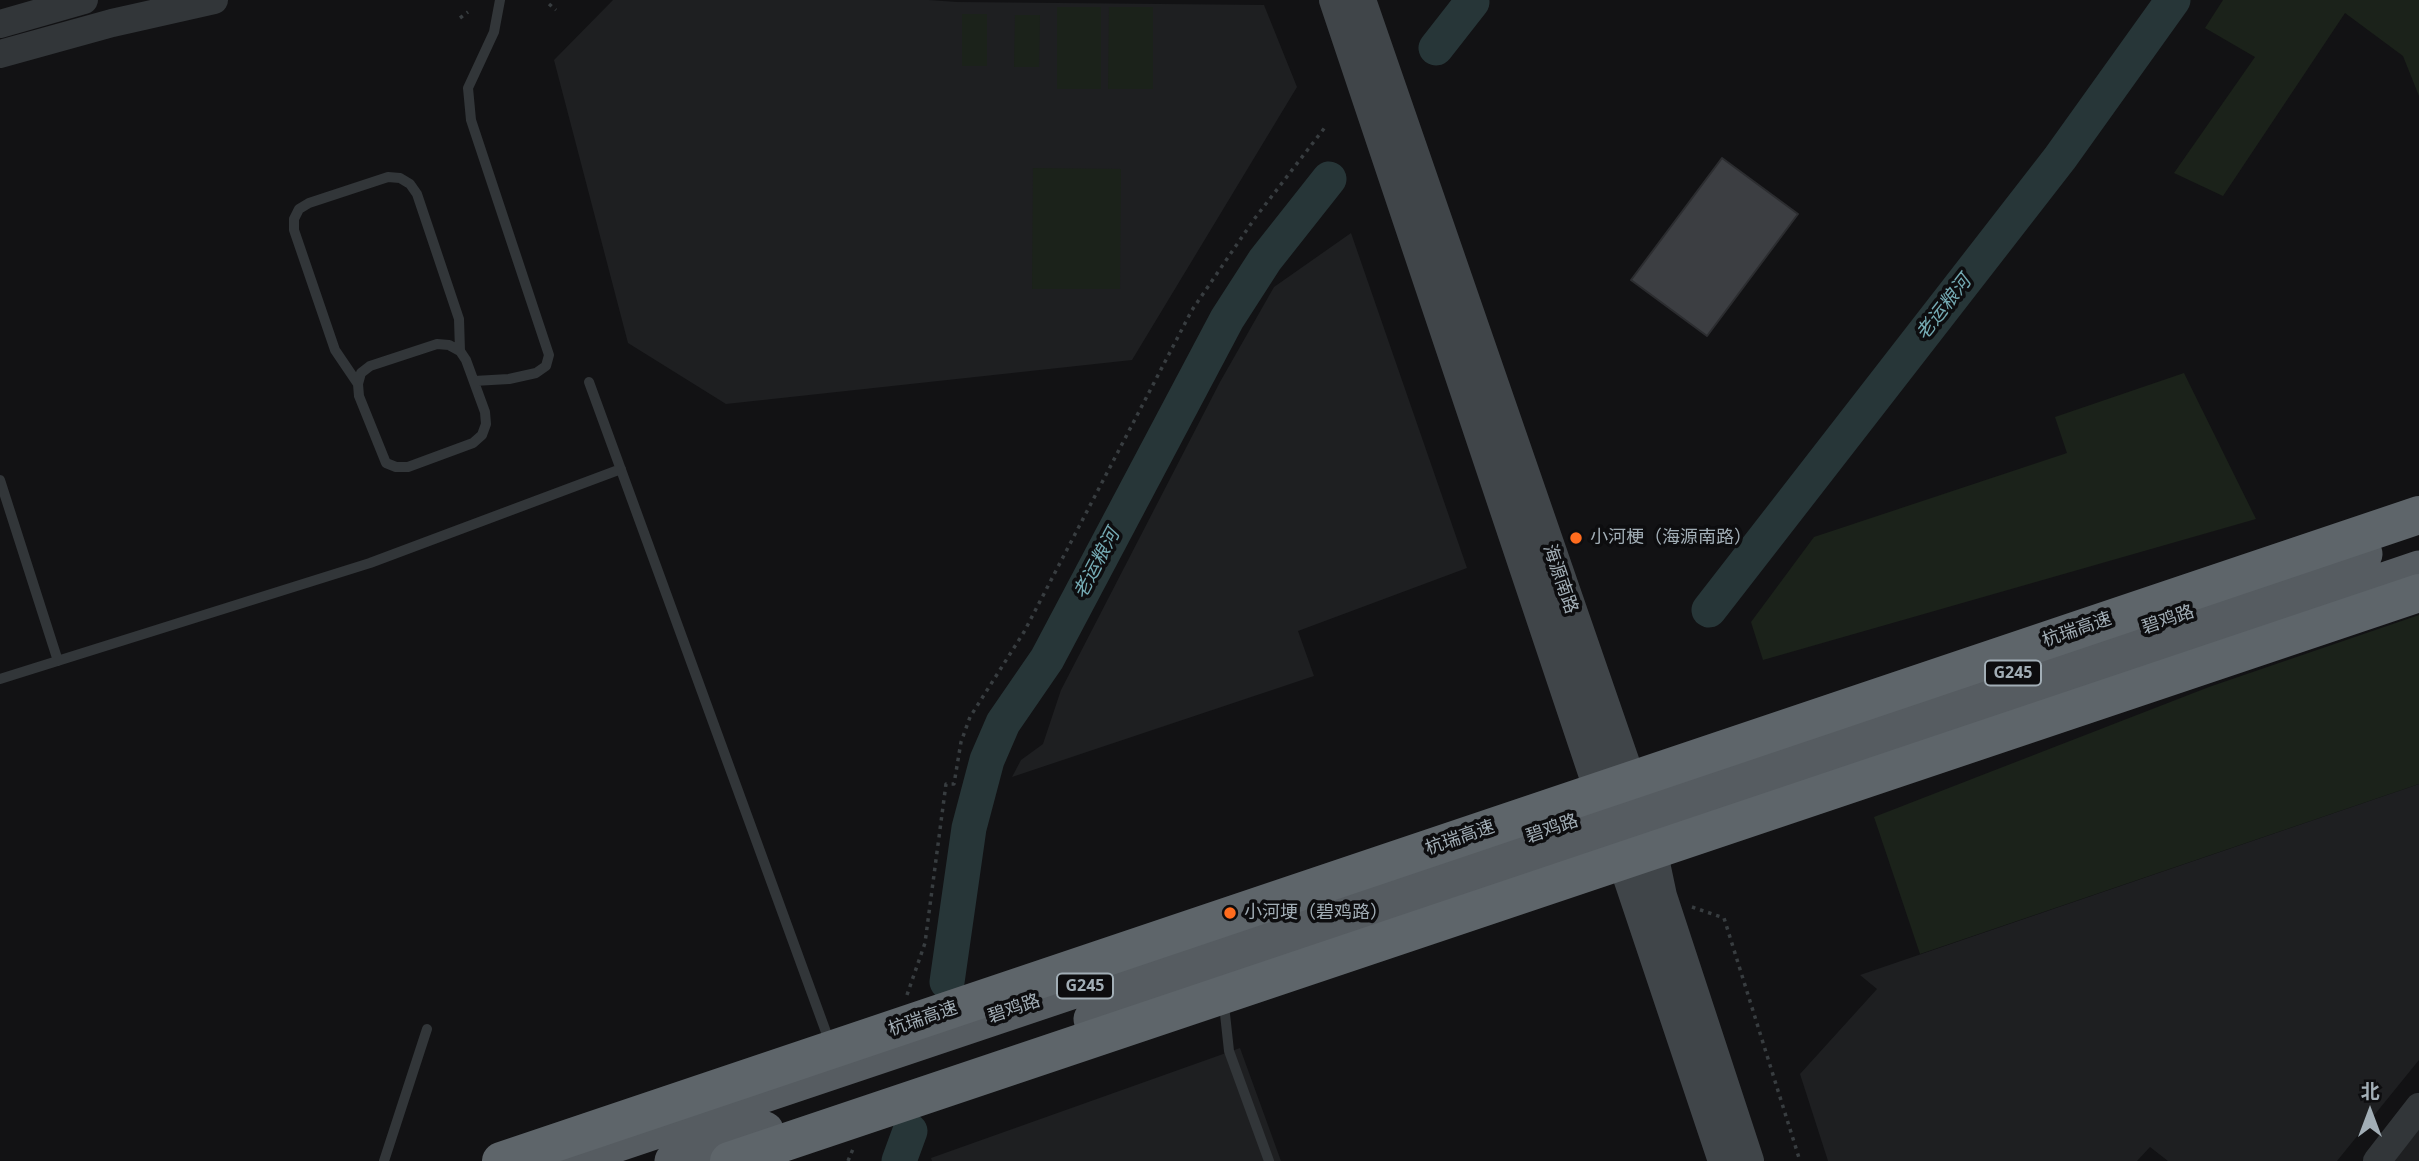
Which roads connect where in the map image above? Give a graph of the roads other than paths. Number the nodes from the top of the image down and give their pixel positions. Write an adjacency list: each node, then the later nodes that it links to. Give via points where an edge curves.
1 (84, 0): 6 (street)
2 (214, 0): 7 (street)
3 (500, 0): 9 (lane, via 494,32 468,88 471,120 550,355 546,366 536,373)
4 (1335, 0): 20 (main road, 海源南路)
5 (1360, 0): 20 (main road, 海源南路)
6 (0, 24)
7 (0, 54)
8 (460, 351): 9 (lane); 11 (lane, via 437,344 370,366 361,373); 11 (lane, via 459,319 417,194 400,178 374,181 309,203 294,219 335,350)
9 (474, 381): 11 (lane, via 485,412 482,435 473,443 408,467 386,463)
10 (589, 382): 12 (lane)
11 (358, 384)
12 (621, 469): 18 (lane, via 370,563); 23 (lane)
13 (0, 480): 18 (lane)
14 (2419, 515): 27 (highway, 杭瑞高速, bridge)
15 (2419, 535): 20 (highway, 碧鸡路 / G245)
16 (2419, 569): 20 (highway, 碧鸡路 / G245)
17 (2419, 593): 25 (highway, bridge)
18 (58, 662): 19 (lane)
19 (0, 679)
20 (1627, 821): 21 (highway, 碧鸡路 / G245); 23 (highway, 碧鸡路 / G245); 33 (main road, 海源南路); 34 (main road, 海源南路, via 1661,897)
21 (1212, 978): 29 (highway, 碧鸡路 / G245); 32 (lane, via 1225,1014 1229,1051)
22 (427, 1029): 26 (lane)
23 (839, 1068): 28 (highway, 碧鸡路 / G245)
24 (2419, 1107): 35 (street)
25 (876, 1111): 30 (highway, bridge); 31 (highway, bridge)
26 (384, 1161)
27 (501, 1161)
28 (565, 1161)
29 (673, 1161)
30 (729, 1161)
31 (746, 1161)
32 (1269, 1161)
33 (1724, 1161)
34 (1748, 1161)
35 (2377, 1161)

